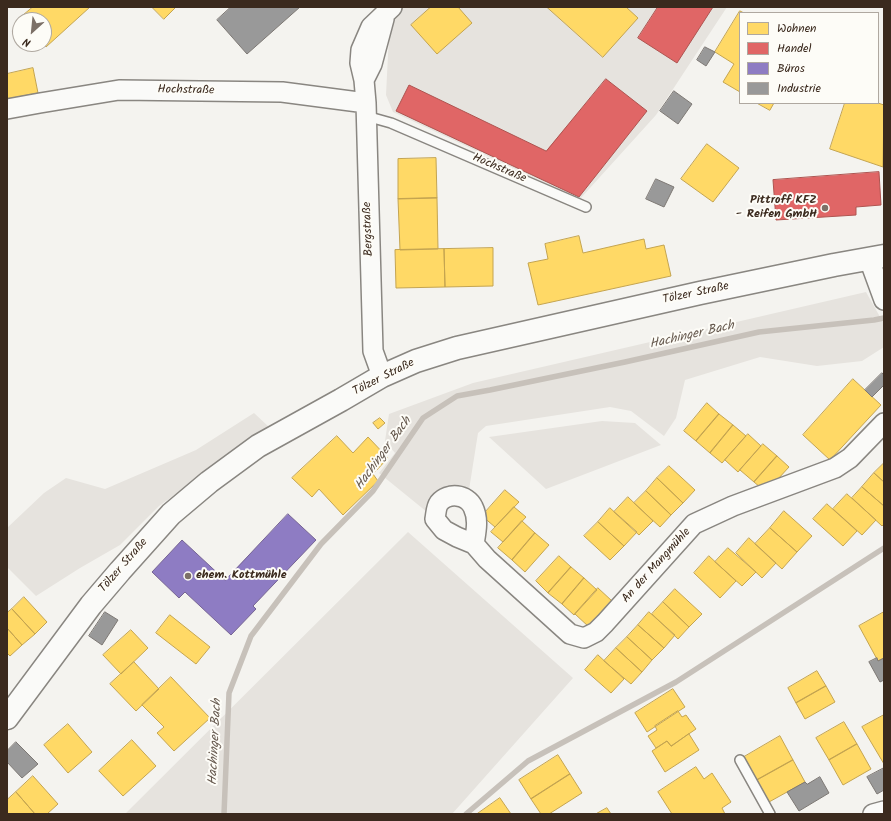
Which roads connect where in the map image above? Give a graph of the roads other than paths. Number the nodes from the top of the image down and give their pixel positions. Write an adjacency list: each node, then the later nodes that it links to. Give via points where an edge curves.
1 (389, 11): 3 (street, Bergstraße, via 370,28 361,50 360,63)
2 (7, 109): 3 (street, Hochstraße, via 119,90 282,92)
3 (366, 110): 4 (lane, Hochstraße); 7 (street, Bergstraße, via 373,351)
4 (586, 206)
5 (877, 257): 6 (street); 7 (main road, Tölzer Straße, via 700,293 457,348 416,361)
6 (884, 300)
7 (382, 376): 10 (main road, Tölzer Straße, via 258,446 171,514 91,606)
8 (884, 423): 9 (street, An der Mangmühle, via 850,458 835,468 733,506 694,524 605,623 596,632 584,638 570,634 487,559)
9 (474, 544)
10 (7, 718)
11 (740, 760): 13 (lane)
12 (884, 811): 14 (street)
13 (770, 814)
14 (873, 814)

